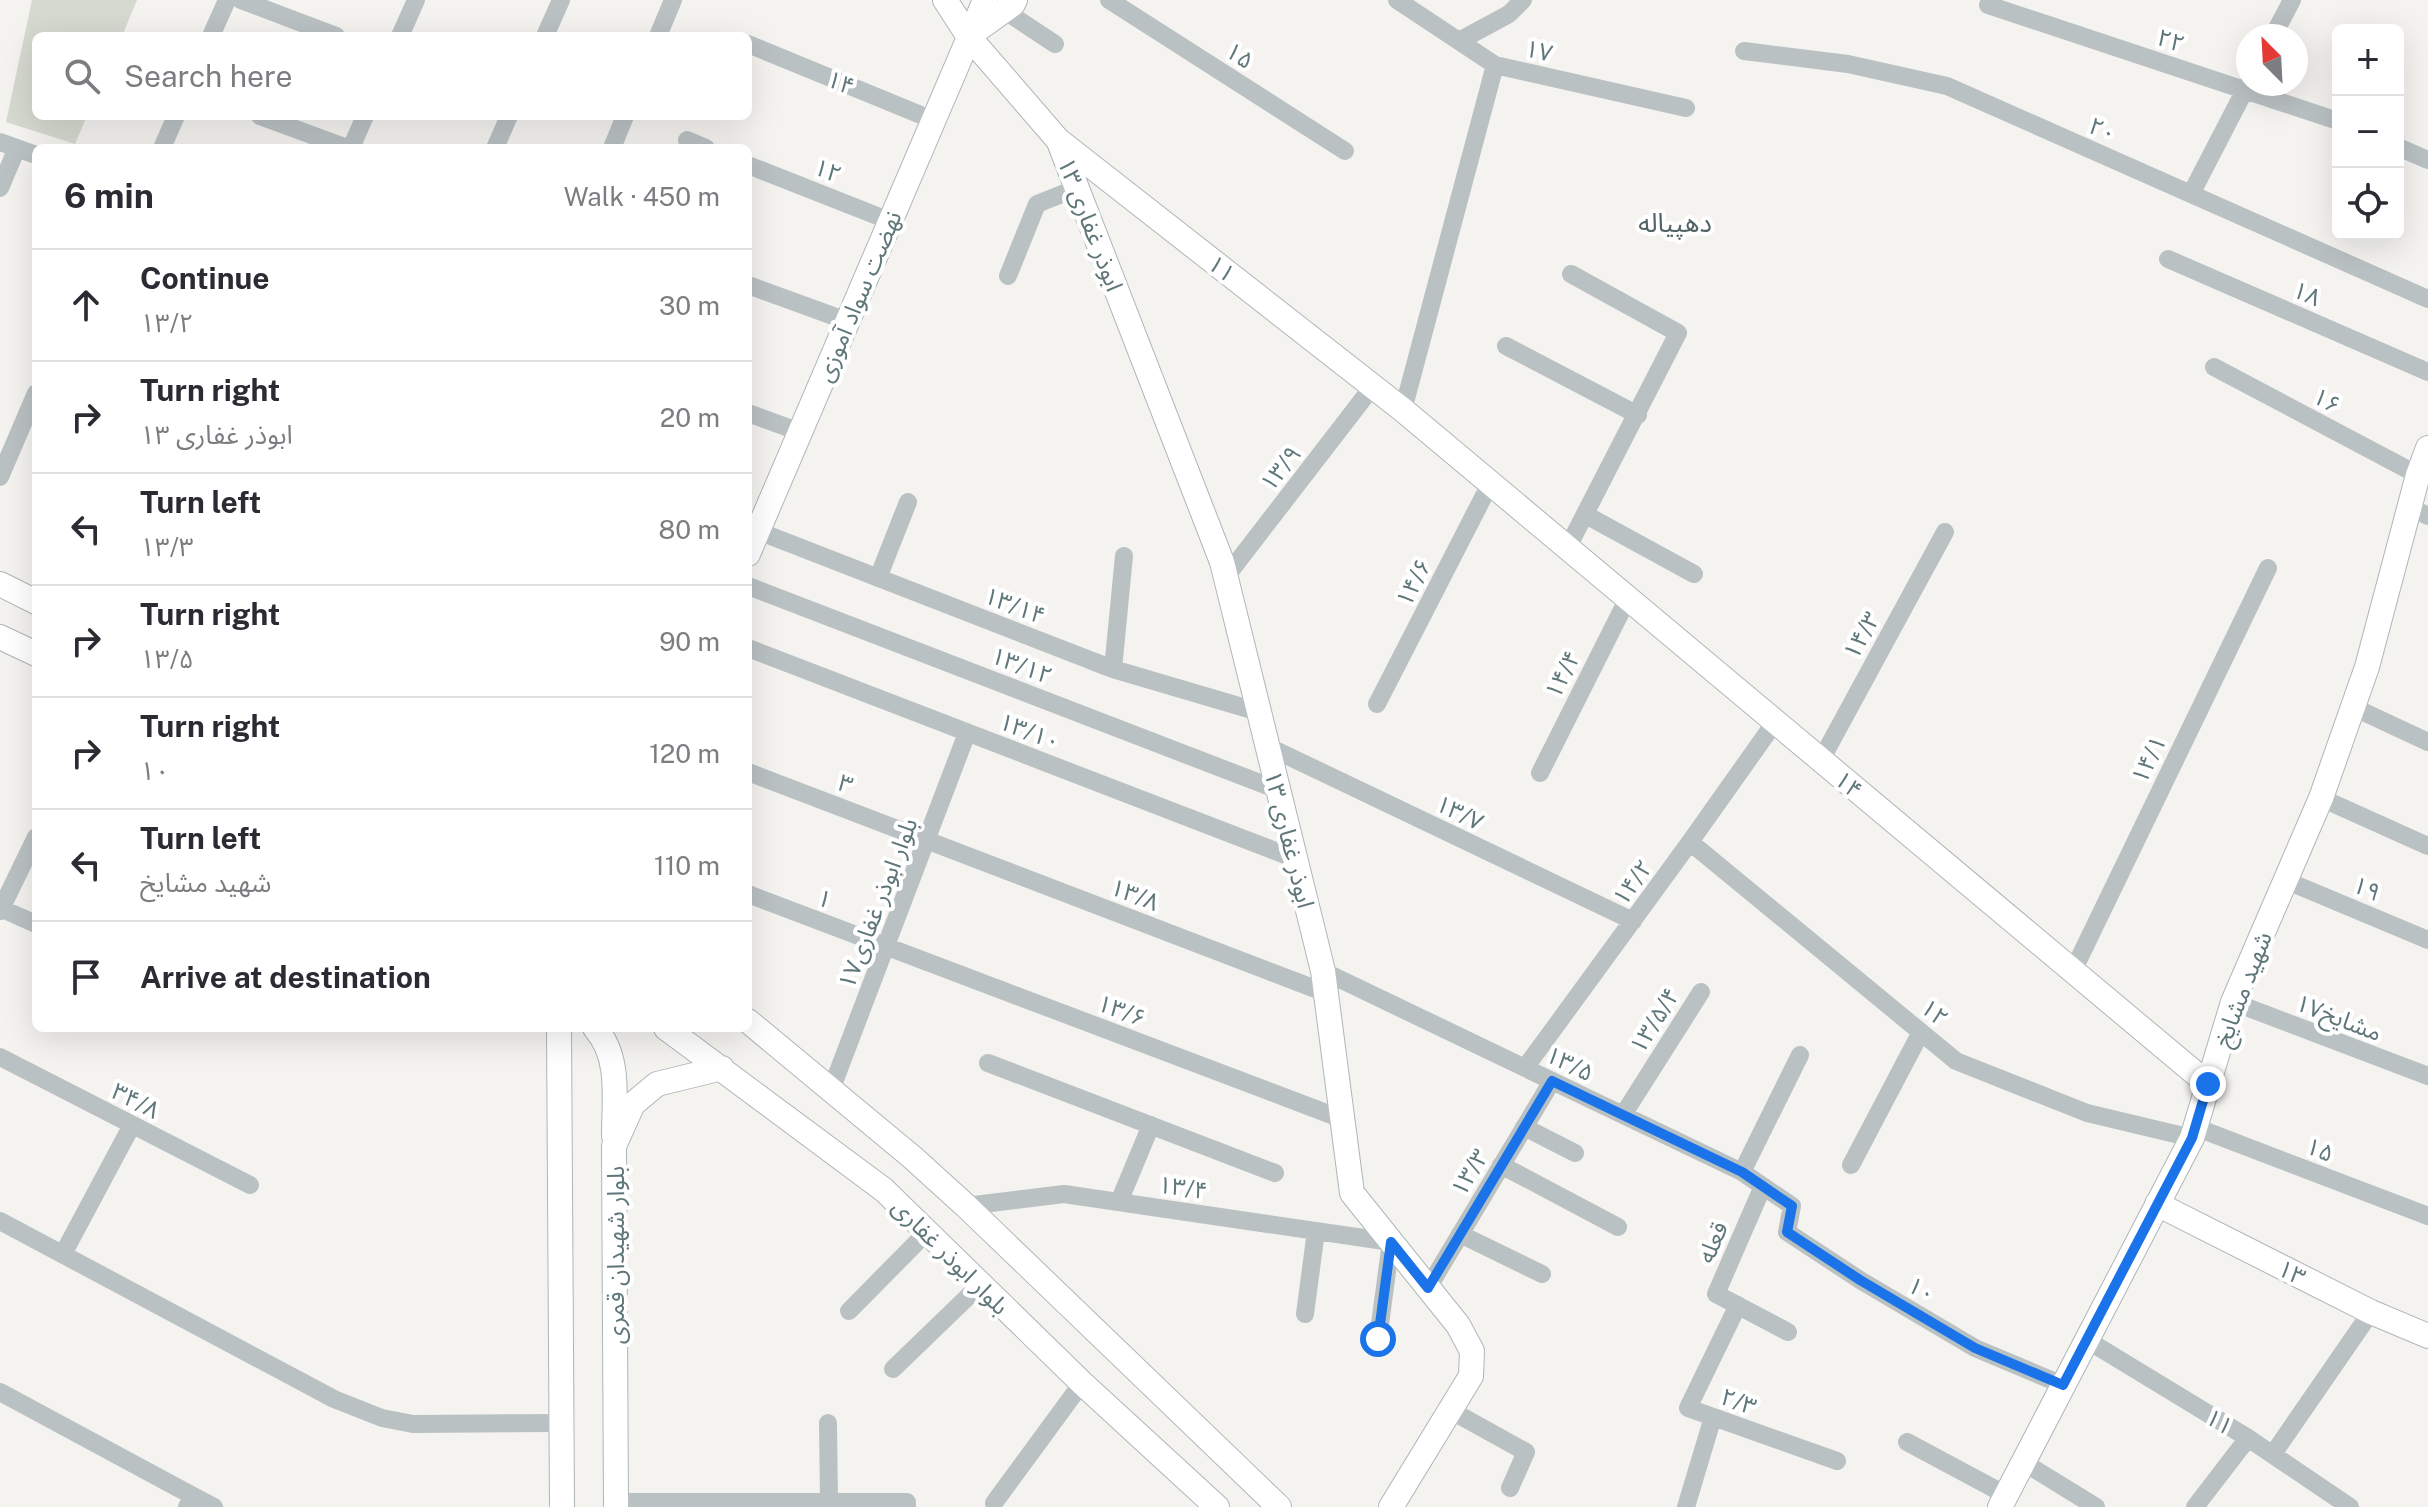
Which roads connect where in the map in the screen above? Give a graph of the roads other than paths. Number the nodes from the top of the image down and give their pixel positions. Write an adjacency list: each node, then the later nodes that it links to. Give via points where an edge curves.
1 (227, 0): 14 (street)
2 (241, 0): 15 (street)
3 (416, 0): 16 (street)
4 (561, 0): 17 (street)
5 (673, 0): 18 (street)
6 (945, 0): 19 (street, ۱۱)
7 (1109, 0): 46 (street, ۱۵)
8 (1397, 0): 20 (street, ۱۷)
9 (1523, 0): 20 (street, via 1509,14)
10 (2292, 0): 13 (street)
11 (1002, 4): 19 (street); 21 (street)
12 (1988, 5): 25 (street, ۲۲)
13 (2279, 24)
14 (213, 32)
15 (325, 32)
16 (402, 32)
17 (547, 32)
18 (660, 32)
19 (969, 37): 35 (street, نهضت سواد آموزی); 37 (street, ۱۱)
20 (1459, 41): 24 (street, ۱۷)
21 (1055, 44)
22 (752, 46): 35 (street, ۱۴)
23 (1744, 51): 52 (street, ۲۰, via 1848,64 1947,86)
24 (1495, 65): 28 (street, ۱۷); 65 (street)
25 (2236, 84)
26 (2242, 96): 52 (street)
27 (2271, 96): 29 (street, ۲۲)
28 (1686, 108)
29 (2332, 119)
30 (174, 120): 38 (street)
31 (271, 120): 39 (street)
32 (363, 120): 40 (street)
33 (507, 120): 41 (street)
34 (623, 120): 42 (street)
35 (933, 120): 53 (street, نهضت سواد آموزی)
36 (687, 140): 43 (street)
37 (1058, 140): 51 (street, ۱۳ ابوذر غفاری); 63 (street, ۱۱)
38 (164, 144)
39 (338, 144)
40 (351, 144)
41 (497, 144)
42 (614, 144)
43 (696, 144)
44 (8, 145): 47 (street); 50 (street)
45 (2404, 150): 48 (street)
46 (1345, 151)
47 (32, 154)
48 (2428, 160)
49 (752, 167): 53 (street, ۱۲)
50 (0, 188)
51 (1077, 188): 56 (street, via 1037,204); 84 (street, ۱۳ ابوذر غفاری)
52 (2191, 194): 58 (street, ۲۰)
53 (890, 221): 59 (street, نهضت سواد آموزی)
54 (2168, 259): 62 (street, ۱۸)
55 (1571, 274): 67 (street, via 1678,333)
56 (1008, 276)
57 (752, 286): 59 (street)
58 (2428, 299)
59 (847, 321): 68 (street, نهضت سواد آموزی)
60 (1506, 346): 67 (street)
61 (2214, 367): 70 (street, ۱۶)
62 (2428, 372)
63 (1373, 386): 65 (street, ۱۱); 84 (street, ۱۳/۹)
64 (32, 402): 71 (street)
65 (1403, 410): 72 (street, ۱۱)
66 (752, 414): 68 (street)
67 (1638, 415): 75 (street)
68 (800, 432): 76 (street, نهضت سواد آموزی)
69 (2428, 448): 70 (street, شهید مشایخ)
70 (2418, 475): 74 (street, شهید مشایخ)
71 (0, 477)
72 (1491, 482): 79 (street, ۱۴); 93 (street, ۱۴/۶)
73 (908, 502): 83 (street)
74 (2419, 511): 94 (street, شهید مشایخ)
75 (1586, 515): 79 (street); 82 (street)
76 (758, 531): 78 (street, نهضت سواد آموزی); 83 (street, ۱۳/۱۴)
77 (1945, 532): 100 (street, ۱۴/۳)
78 (752, 545)
79 (1568, 547): 87 (street, ۱۴)
80 (1124, 556): 92 (street)
81 (2268, 568): 117 (street, ۱۴/۱)
82 (1694, 574)
83 (878, 578): 92 (street, ۱۳/۱۴)
84 (1225, 578): 95 (street, ۱۳ ابوذر غفاری)
85 (0, 584): 88 (street)
86 (752, 588): 103 (street, ۱۳/۱۲)
87 (1628, 598): 96 (street, ۱۴); 101 (street, ۱۴/۴)
88 (32, 600)
89 (0, 637): 91 (street)
90 (752, 650): 97 (street, ۱۳/۱۰)
91 (32, 652)
92 (1113, 669): 95 (street, ۱۳/۱۴)
93 (1377, 704)
94 (2353, 707): 98 (street); 104 (street, شهید مشایخ)
95 (1259, 712): 99 (street, ۱۳ ابوذر غفاری)
96 (1775, 722): 100 (street, ۱۴); 106 (street, ۱۴/۲)
97 (967, 733): 105 (street, بلوار ابوذر غفاری۱۷); 109 (street, ۱۳/۱۰)
98 (2428, 742)
99 (1267, 746): 103 (street, ۱۳ ابوذر غفاری); 113 (street, ۱۳/۷)
100 (1821, 760): 117 (street, ۱۴)
101 (1540, 773)
102 (752, 774): 105 (street, ۳)
103 (1278, 790): 109 (street, ۱۳ ابوذر غفاری)
104 (2321, 798): 108 (street); 110 (street, شهید مشایخ)
105 (926, 840): 116 (street, بلوار ابوذر غفاری۱۷); 118 (street, ۱۳/۸)
106 (1690, 842): 113 (street, ۱۴/۲); 125 (street, ۱۲)
107 (32, 845): 112 (street)
108 (2428, 846)
109 (1296, 859): 118 (street, ۱۳ ابوذر غفاری)
110 (2287, 881): 115 (street, ۱۹); 120 (street, شهید مشایخ)
111 (752, 896): 116 (street, ۱)
112 (0, 909): 114 (street)
113 (1633, 921): 130 (street, ۱۴/۲)
114 (32, 922)
115 (2428, 940)
116 (885, 946): 134 (street, بلوار ابوذر غفاری۱۷); 136 (street, ۱۳/۶)
117 (2073, 971): 133 (street, ۱۴)
118 (1325, 982): 130 (street, ۱۳/۵); 136 (street, ۱۳ ابوذر غفاری)
119 (1701, 992): 135 (street, ۱۳/۵/۴)
120 (2233, 1002): 131 (street, ۱۷مشایخ); 133 (street, شهید مشایخ)
121 (752, 1024): 134 (street, بلوار ابوذر غفاری)
122 (562, 1032): 178 (street)
123 (598, 1032): 141 (street, via 614,1063)
124 (672, 1032): 129 (street, بلوار ابوذر غفاری)
125 (1921, 1032): 140 (street, ۱۲, via 1956,1061 2087,1113); 144 (street)
126 (1800, 1055): 145 (street)
127 (0, 1057): 137 (street, ۳۴/۸)
128 (988, 1063): 138 (street)
129 (722, 1068): 141 (street, بلوار شهیدان قمری, via 657,1084 633,1104); 157 (street, بلوار ابوذر غفاری, via 884,1190)
130 (1525, 1068): 132 (street, ۱۳/۵)
131 (2428, 1076)
132 (1552, 1081): 135 (street, ۱۳/۵); 139 (street, ۱۳/۳)
133 (2208, 1084): 140 (street, شهید مشایخ)
134 (831, 1090): 151 (street, بلوار ابوذر غفاری)
135 (1623, 1115): 145 (street, ۱۳/۵)
136 (1342, 1119): 159 (street, ۱۳ ابوذر غفاری, via 1352,1193)
137 (132, 1125): 147 (street, ۳۴/۸); 160 (street)
138 (1151, 1125): 146 (street); 149 (street)
139 (1524, 1127): 142 (street); 143 (street, ۱۳/۳)
140 (2194, 1133): 150 (street, شهید مشایخ); 153 (street, ۱۵)
141 (614, 1146): 190 (street, بلوار شهیدان قمری)
142 (1575, 1153)
143 (1501, 1165): 155 (street); 158 (street, ۱۳/۳)
144 (1851, 1165)
145 (1742, 1172): 148 (street, ۱۳/۵)
146 (1275, 1173)
147 (250, 1185)
148 (1763, 1186): 152 (street, ۱۳/۵); 164 (street, قعله, via 1716,1294)
149 (1119, 1202): 151 (street, ۱۳/۴, via 1064,1194); 156 (street, ۱۳/۴)
150 (2157, 1204): 166 (street, ۱۳); 171 (street, شهید مشایخ)
151 (966, 1206): 195 (street, بلوار ابوذر غفاری)
152 (1792, 1206): 174 (street, ۱۰, via 1787,1232 1975,1348)
153 (2428, 1216)
154 (0, 1221): 160 (street)
155 (1618, 1227)
156 (1316, 1231): 159 (street, ۱۳/۴); 167 (street)
157 (927, 1232): 162 (street, بلوار ابوذر غفاری); 165 (street)
158 (1460, 1234): 161 (street); 163 (street, ۱۳/۳)
159 (1391, 1242): 163 (street, ۱۳ ابوذر غفاری); 170 (street)
160 (63, 1254): 178 (street, via 334,1399 382,1418 413,1424)
161 (1542, 1274)
162 (980, 1285): 172 (street); 173 (street, بلوار ابوذر غفاری)
163 (1428, 1288): 176 (street, ۱۳ ابوذر غفاری, via 1472,1351 1471,1376)
164 (1738, 1305): 168 (street); 177 (street, ۲/۳, via 1688,1408)
165 (849, 1311)
166 (2371, 1312): 169 (street, ۱۳); 182 (street)
167 (1305, 1314)
168 (1788, 1332)
169 (2428, 1336)
170 (1378, 1339)
171 (2087, 1340): 174 (street, شهید مشایخ); 180 (street, ۱۱)
172 (893, 1369)
173 (1082, 1383): 189 (street); 194 (street, بلوار ابوذر غفاری)
174 (2063, 1385): 184 (street, شهید مشایخ)
175 (0, 1392): 187 (street)
176 (1450, 1410): 185 (street, via 1526,1452); 196 (street, ۱۳ ابوذر غفاری)
177 (1713, 1417): 183 (street, ۲/۳); 197 (street)
178 (561, 1423): 192 (street)
179 (828, 1423): 188 (street)
180 (2248, 1438): 182 (street, ۱۱); 199 (street)
181 (1907, 1442): 186 (street)
182 (2273, 1454): 200 (street, ۱۱)
183 (1837, 1461)
184 (2023, 1462): 186 (street, شهید مشایخ); 198 (street)
185 (1510, 1488)
186 (2003, 1501)
187 (190, 1502): 191 (street)
188 (829, 1502): 190 (street); 193 (street, via 907,1502)
189 (994, 1503)
190 (616, 1505)
191 (214, 1507)
192 (562, 1507)
193 (907, 1507)
194 (1217, 1507)
195 (1279, 1507)
196 (1391, 1507)
197 (1686, 1507)
198 (2096, 1507)
199 (2195, 1507)
200 (2350, 1507)

